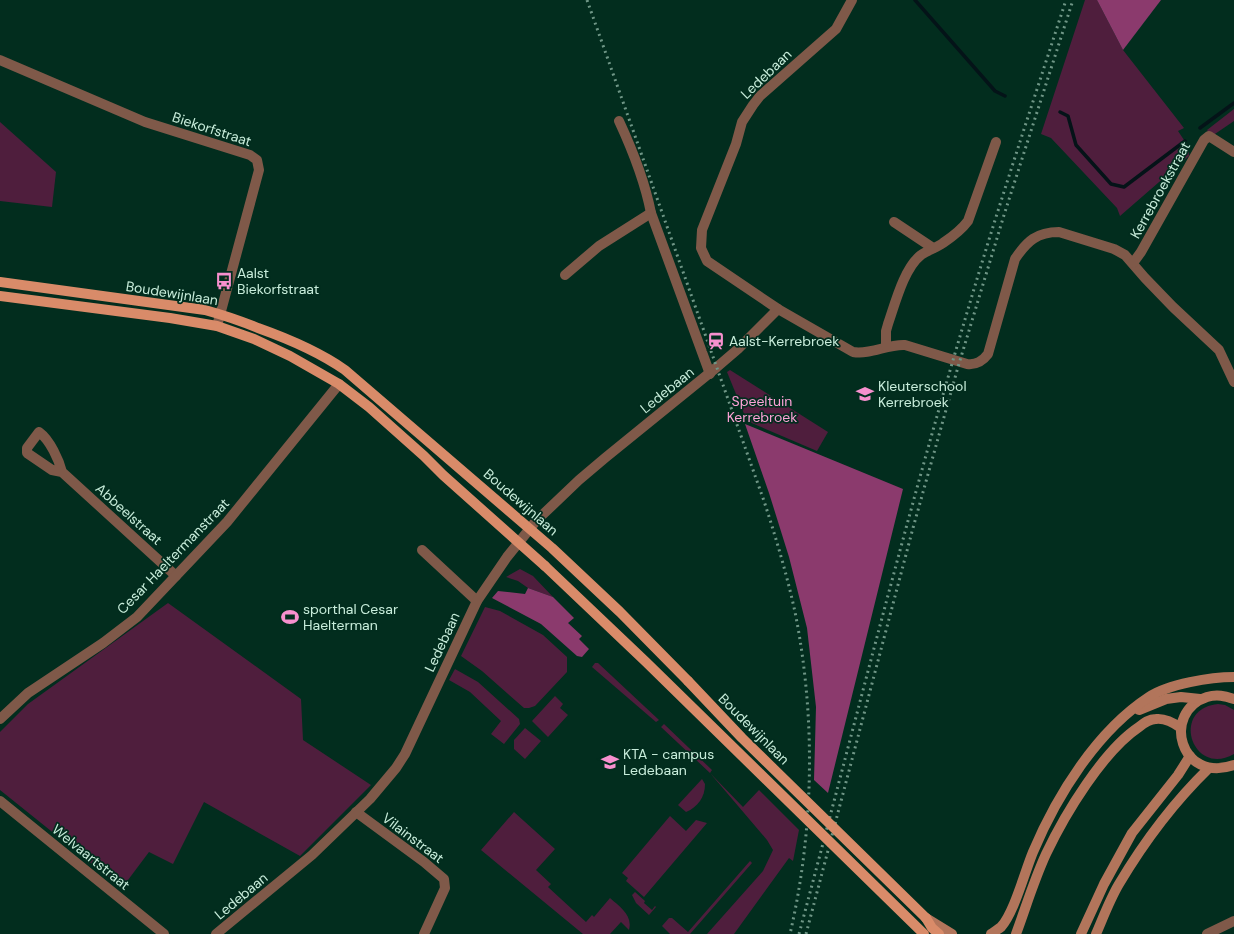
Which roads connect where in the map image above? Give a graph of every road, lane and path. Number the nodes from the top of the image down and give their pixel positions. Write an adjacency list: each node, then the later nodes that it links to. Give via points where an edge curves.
1 (852, 0): 13 (street, Ledebaan, via 836,29 760,96 746,114 702,230 701,248 707,261)
2 (0, 60): 14 (street, Biekorfstraat, via 145,122 250,155 257,160 259,170)
3 (619, 121): 6 (street, Ledebaan)
4 (996, 142): 8 (street, via 968,221 965,226)
5 (1234, 152): 9 (street, Kerrebroekstraat, via 1209,136 1204,140)
6 (651, 213): 10 (street, via 600,246); 17 (street, Ledebaan)
7 (894, 222): 8 (street)
8 (933, 248): 16 (street, via 916,260 907,274 888,324)
9 (1133, 263): 16 (street, Kerrebroekstraat, via 1114,249 1059,232 1040,234 1023,247 1015,259 988,354 979,363 966,364 905,345); 18 (street, Kerrebroekstraat, via 1174,307 1220,350)
10 (565, 275)
11 (0, 282): 14 (main road, Boudewijnlaan)
12 (0, 296): 15 (main road, Boudewijnlaan)
13 (778, 309): 16 (street, Kerrebroekstraat, via 853,352 863,353); 17 (street, Ledebaan)
14 (220, 314): 15 (street, Biekorfstraat); 21 (main road, Boudewijnlaan, via 294,341 334,362)
15 (217, 326): 19 (main road, Boudewijnlaan, via 254,339 290,356)
16 (886, 346)
17 (710, 374): 21 (street, Ledebaan, via 579,480)
18 (1234, 382)
19 (339, 384): 22 (main road, Boudewijnlaan, via 424,456); 24 (street, Cesar Haeltermanstraat, via 227,522)
20 (62, 472): 24 (street, Abbeelstraat)
21 (530, 529): 22 (street, Ledebaan); 37 (main road, Boudewijnlaan, bridge, via 620,612 742,738)
22 (519, 543): 25 (street, Ledebaan); 42 (main road, Boudewijnlaan, bridge, via 646,662)
23 (422, 550): 25 (street)
24 (176, 576): 30 (street, Cesar Haeltermanstraat, via 137,617 28,693)
25 (477, 601): 36 (street, Ledebaan, via 405,754 381,786)
26 (1234, 677): 29 (main road, via 1206,679 1176,686 1150,696)
27 (1200, 699): 28 (main road, via 1213,695 1226,696); 29 (main road, via 1181,697); 31 (main road, via 1187,711)
28 (1234, 700)
29 (1130, 712): 45 (main road, via 1105,735 1053,808 1008,916)
30 (0, 719)
31 (1181, 728): 32 (main road, via 1181,738); 46 (main road, via 1162,719 1149,720 1134,730 1103,762 1071,808 1046,854)
32 (1190, 756): 34 (main road); 47 (main road, via 1132,833 1104,884)
33 (1234, 765): 34 (main road)
34 (1209, 768): 48 (main road, via 1167,814 1148,840 1118,885)
35 (0, 801): 39 (street, Welvaartstraat)
36 (356, 812): 40 (street, Ledebaan, via 312,855); 41 (street, Vilainstraat, via 444,879 445,888)
37 (926, 918): 43 (main road, Boudewijnlaan); 44 (main road, Boudewijnlaan)
38 (1234, 921): 49 (street)
39 (164, 934)
40 (216, 934)
41 (424, 934)
42 (924, 934)
43 (939, 934)
44 (952, 934)
45 (991, 934)
46 (1016, 934)
47 (1081, 934)
48 (1096, 934)
49 (1208, 934)

